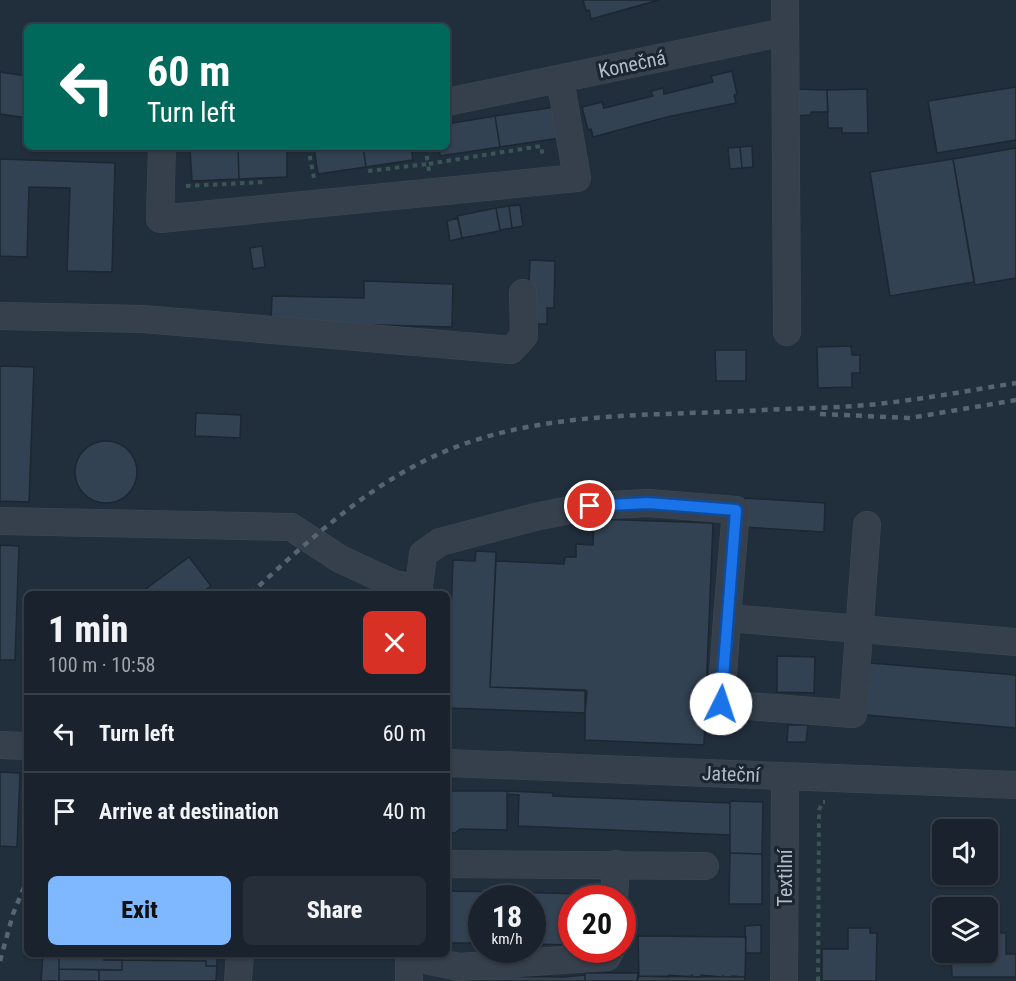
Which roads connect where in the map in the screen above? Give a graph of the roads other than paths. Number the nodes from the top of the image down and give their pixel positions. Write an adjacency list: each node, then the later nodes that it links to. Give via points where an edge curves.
1 (785, 0): 2 (street)
2 (785, 32): 3 (street, Konečná); 8 (street)
3 (556, 80): 4 (street, Konečná); 5 (street, via 577,178 160,219)
4 (450, 101)
5 (150, 150)
6 (523, 293): 7 (street, via 524,336 511,350 143,319)
7 (0, 316)
8 (787, 332)
9 (0, 521): 11 (street, via 291,527 340,559)
10 (867, 525): 13 (street)
11 (418, 591): 12 (street, via 423,554 441,542 535,517 590,506 648,503 736,510)
12 (727, 618): 13 (street); 13 (street, via 721,704 732,705 853,714)
13 (859, 629): 14 (street)
14 (1016, 642)
15 (0, 745): 16 (street)
16 (24, 746)
17 (450, 763): 18 (street, Jateční)
18 (785, 776): 19 (street, Jateční); 30 (street, Textilní)
19 (1016, 785)
20 (450, 864): 21 (street)
21 (616, 864): 22 (street); 23 (street)
22 (705, 866)
23 (615, 885)
24 (240, 957): 28 (street)
25 (409, 957): 29 (street)
26 (422, 957): 27 (street, via 459,967)
27 (558, 960)
28 (238, 981)
29 (409, 981)
30 (784, 981)

